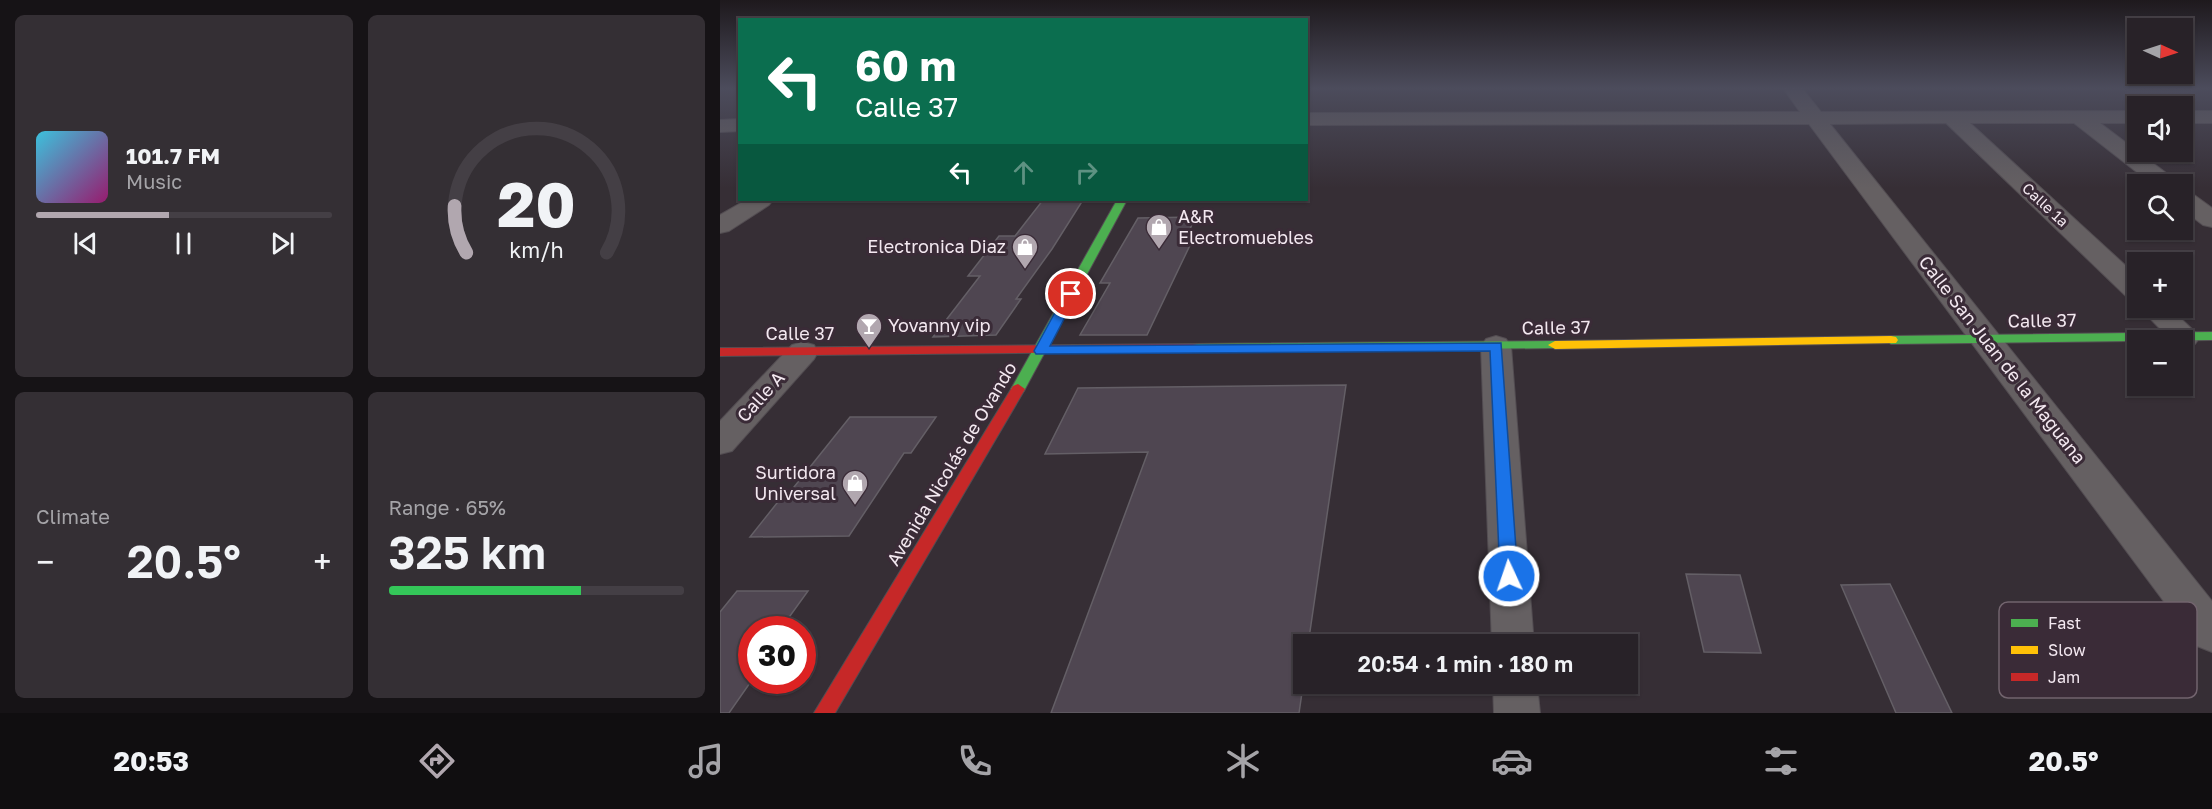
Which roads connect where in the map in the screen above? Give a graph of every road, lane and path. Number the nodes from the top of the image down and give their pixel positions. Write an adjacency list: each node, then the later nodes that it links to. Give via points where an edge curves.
1 (1818, 121): 15 (street, Calle San Juan de la Maguana)
2 (1955, 121): 12 (street, Calle 1ª)
3 (2085, 121): 6 (street)
4 (738, 125): 5 (street)
5 (720, 126)
6 (2153, 174)
7 (759, 201): 11 (street)
8 (1121, 201): 17 (street, Avenida Nicolás de Ovando)
9 (2193, 205): 10 (street)
10 (2212, 220)
11 (720, 226)
12 (2127, 282)
13 (2170, 318): 14 (street)
14 (2199, 337): 15 (street, Calle 37)
15 (1986, 340): 16 (street, Calle 37); 21 (street, Calle San Juan de la Maguana)
16 (1496, 346): 17 (street, Calle 37); 24 (street)
17 (1041, 351): 19 (street, Calle 37); 26 (street, Avenida Nicolás de Ovando)
18 (720, 352): 19 (street, Calle 37)
19 (803, 352): 20 (street, Calle A)
20 (720, 442)
21 (2188, 602)
22 (2197, 614): 23 (street, Calle San Juan de la Maguana)
23 (2212, 633)
24 (1512, 634)
25 (1516, 694): 27 (street)
26 (824, 713)
27 (1517, 713)

